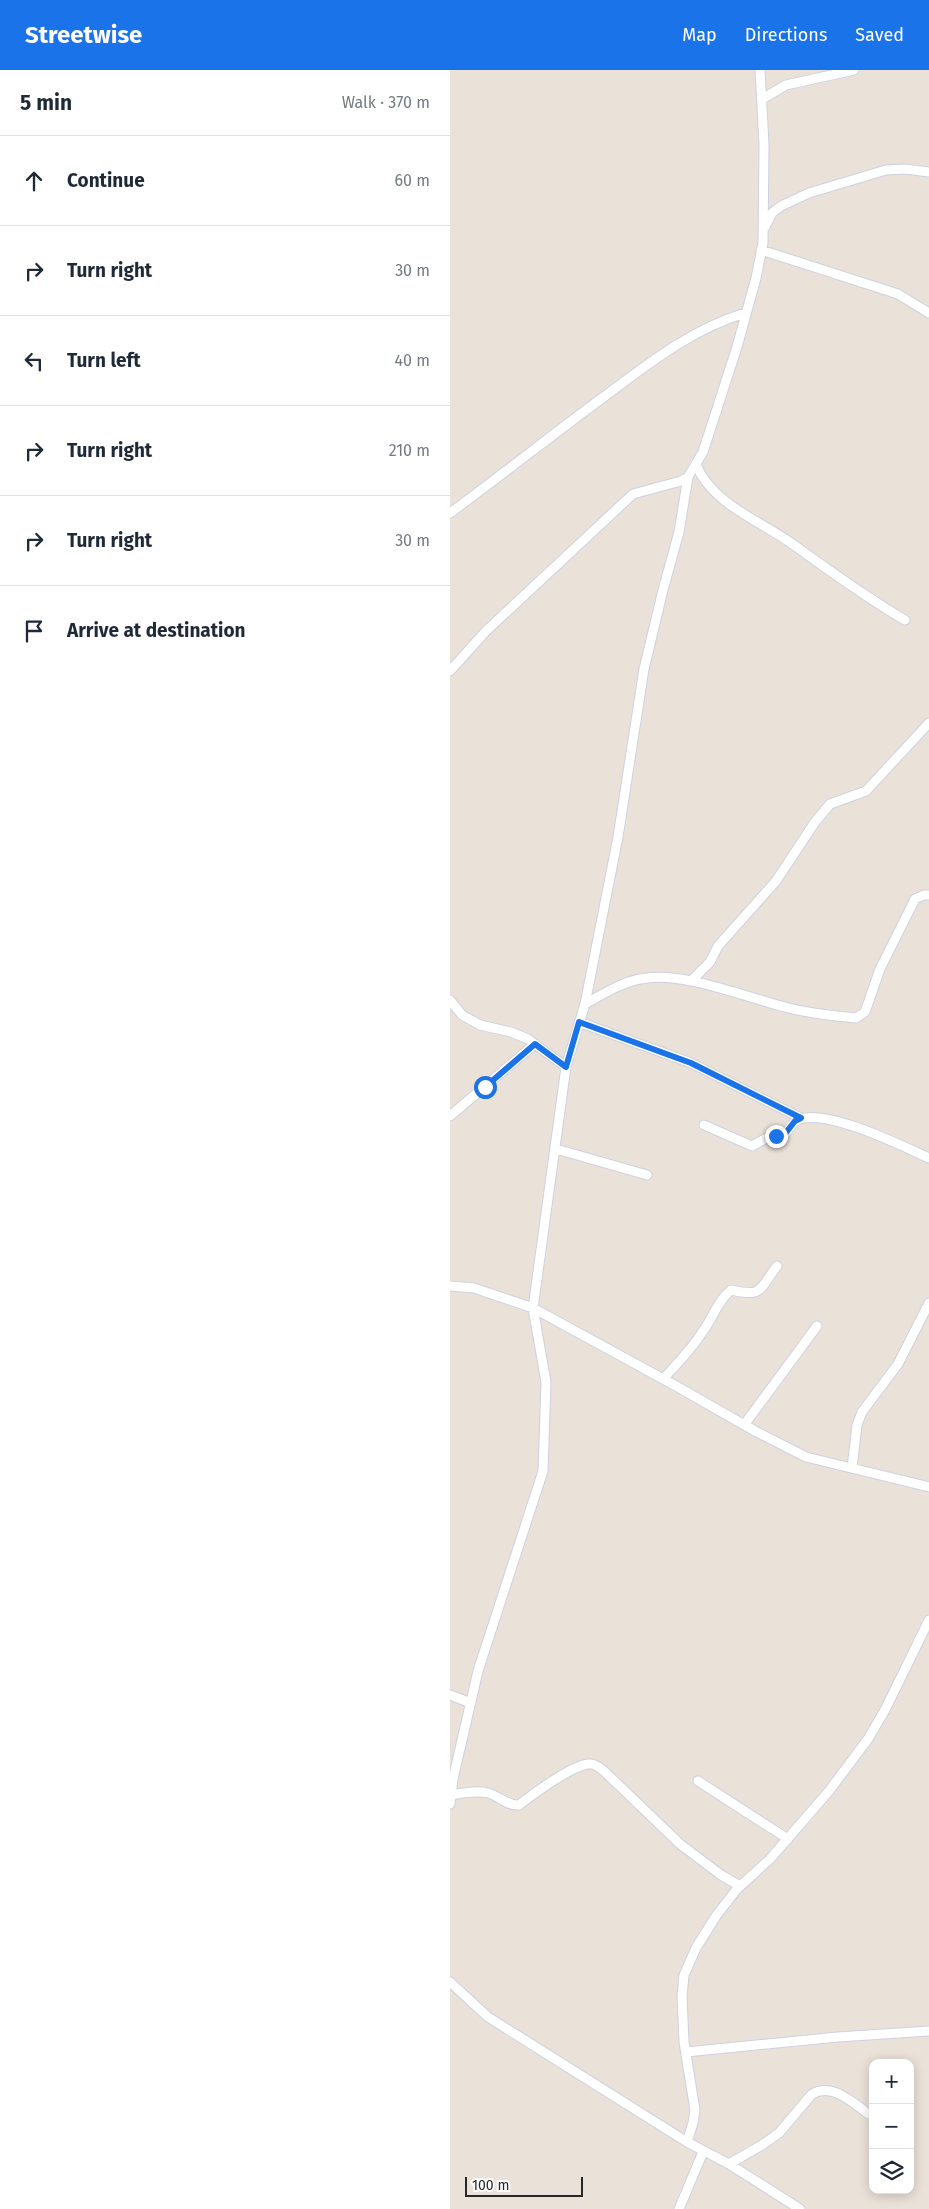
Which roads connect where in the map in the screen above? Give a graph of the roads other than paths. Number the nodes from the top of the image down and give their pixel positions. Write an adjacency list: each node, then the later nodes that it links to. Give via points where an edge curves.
1 (760, 70): 3 (street)
2 (854, 70): 3 (street, via 786,86)
3 (762, 99): 5 (street)
4 (929, 172): 5 (street, via 886,170 810,193 772,213)
5 (763, 234): 6 (street)
6 (761, 250): 7 (street); 8 (street, via 898,294)
7 (745, 313): 9 (street, via 726,382); 11 (street, via 711,325 676,345)
8 (929, 313)
9 (696, 465): 10 (street); 12 (street, via 702,478 743,515 771,530 880,606)
10 (688, 477): 13 (street, via 634,494 486,631); 18 (street, via 680,532 662,590 644,670 618,838)
11 (450, 513)
12 (906, 620)
13 (450, 671)
14 (929, 723): 16 (street, via 866,791 830,804 776,881 718,946 710,962)
15 (929, 895): 16 (street, via 915,899 880,969 865,1012 856,1018 787,1008)
16 (690, 980): 18 (street, via 640,979 616,987)
17 (450, 1000): 20 (street, via 462,1015 480,1025 511,1032)
18 (585, 1004): 19 (street)
19 (579, 1022): 21 (street); 23 (street, via 691,1063)
20 (535, 1044): 21 (street); 22 (street)
21 (566, 1067): 25 (street)
22 (450, 1116)
23 (801, 1118): 24 (street, via 784,1135 770,1136 752,1146); 26 (street, via 832,1120 853,1126)
24 (704, 1125)
25 (556, 1149): 27 (street); 31 (street)
26 (929, 1158)
27 (647, 1175)
28 (777, 1266): 33 (street, via 759,1291 751,1294 731,1290 723,1297 702,1333)
29 (450, 1286): 31 (street, via 474,1288)
30 (929, 1303): 35 (street, via 898,1364 862,1412 857,1425)
31 (533, 1308): 33 (street); 39 (street, via 546,1382 543,1471 478,1670)
32 (817, 1326): 34 (street)
33 (664, 1379): 34 (street)
34 (744, 1425): 35 (street, via 806,1457)
35 (852, 1468): 36 (street)
36 (929, 1487)
37 (929, 1620): 42 (street, via 886,1710 868,1739)
38 (450, 1695): 39 (street)
39 (471, 1703): 41 (street)
40 (698, 1781): 42 (street)
41 (451, 1799): 43 (street, via 484,1792 510,1804 518,1804 564,1774 583,1764 591,1764 605,1772 680,1844)
42 (788, 1839): 43 (street)
43 (740, 1886): 46 (street, via 716,1916 684,1975 682,1996)
44 (450, 1982): 48 (street, via 488,2017)
45 (929, 2030): 46 (street)
46 (686, 2052): 48 (street, via 695,2110)
47 (869, 2114): 50 (street, via 838,2094 818,2091 779,2133)
48 (687, 2142): 49 (street)
49 (703, 2152): 50 (street); 51 (street)
50 (729, 2164): 52 (street)
51 (679, 2209)
52 (800, 2209)

